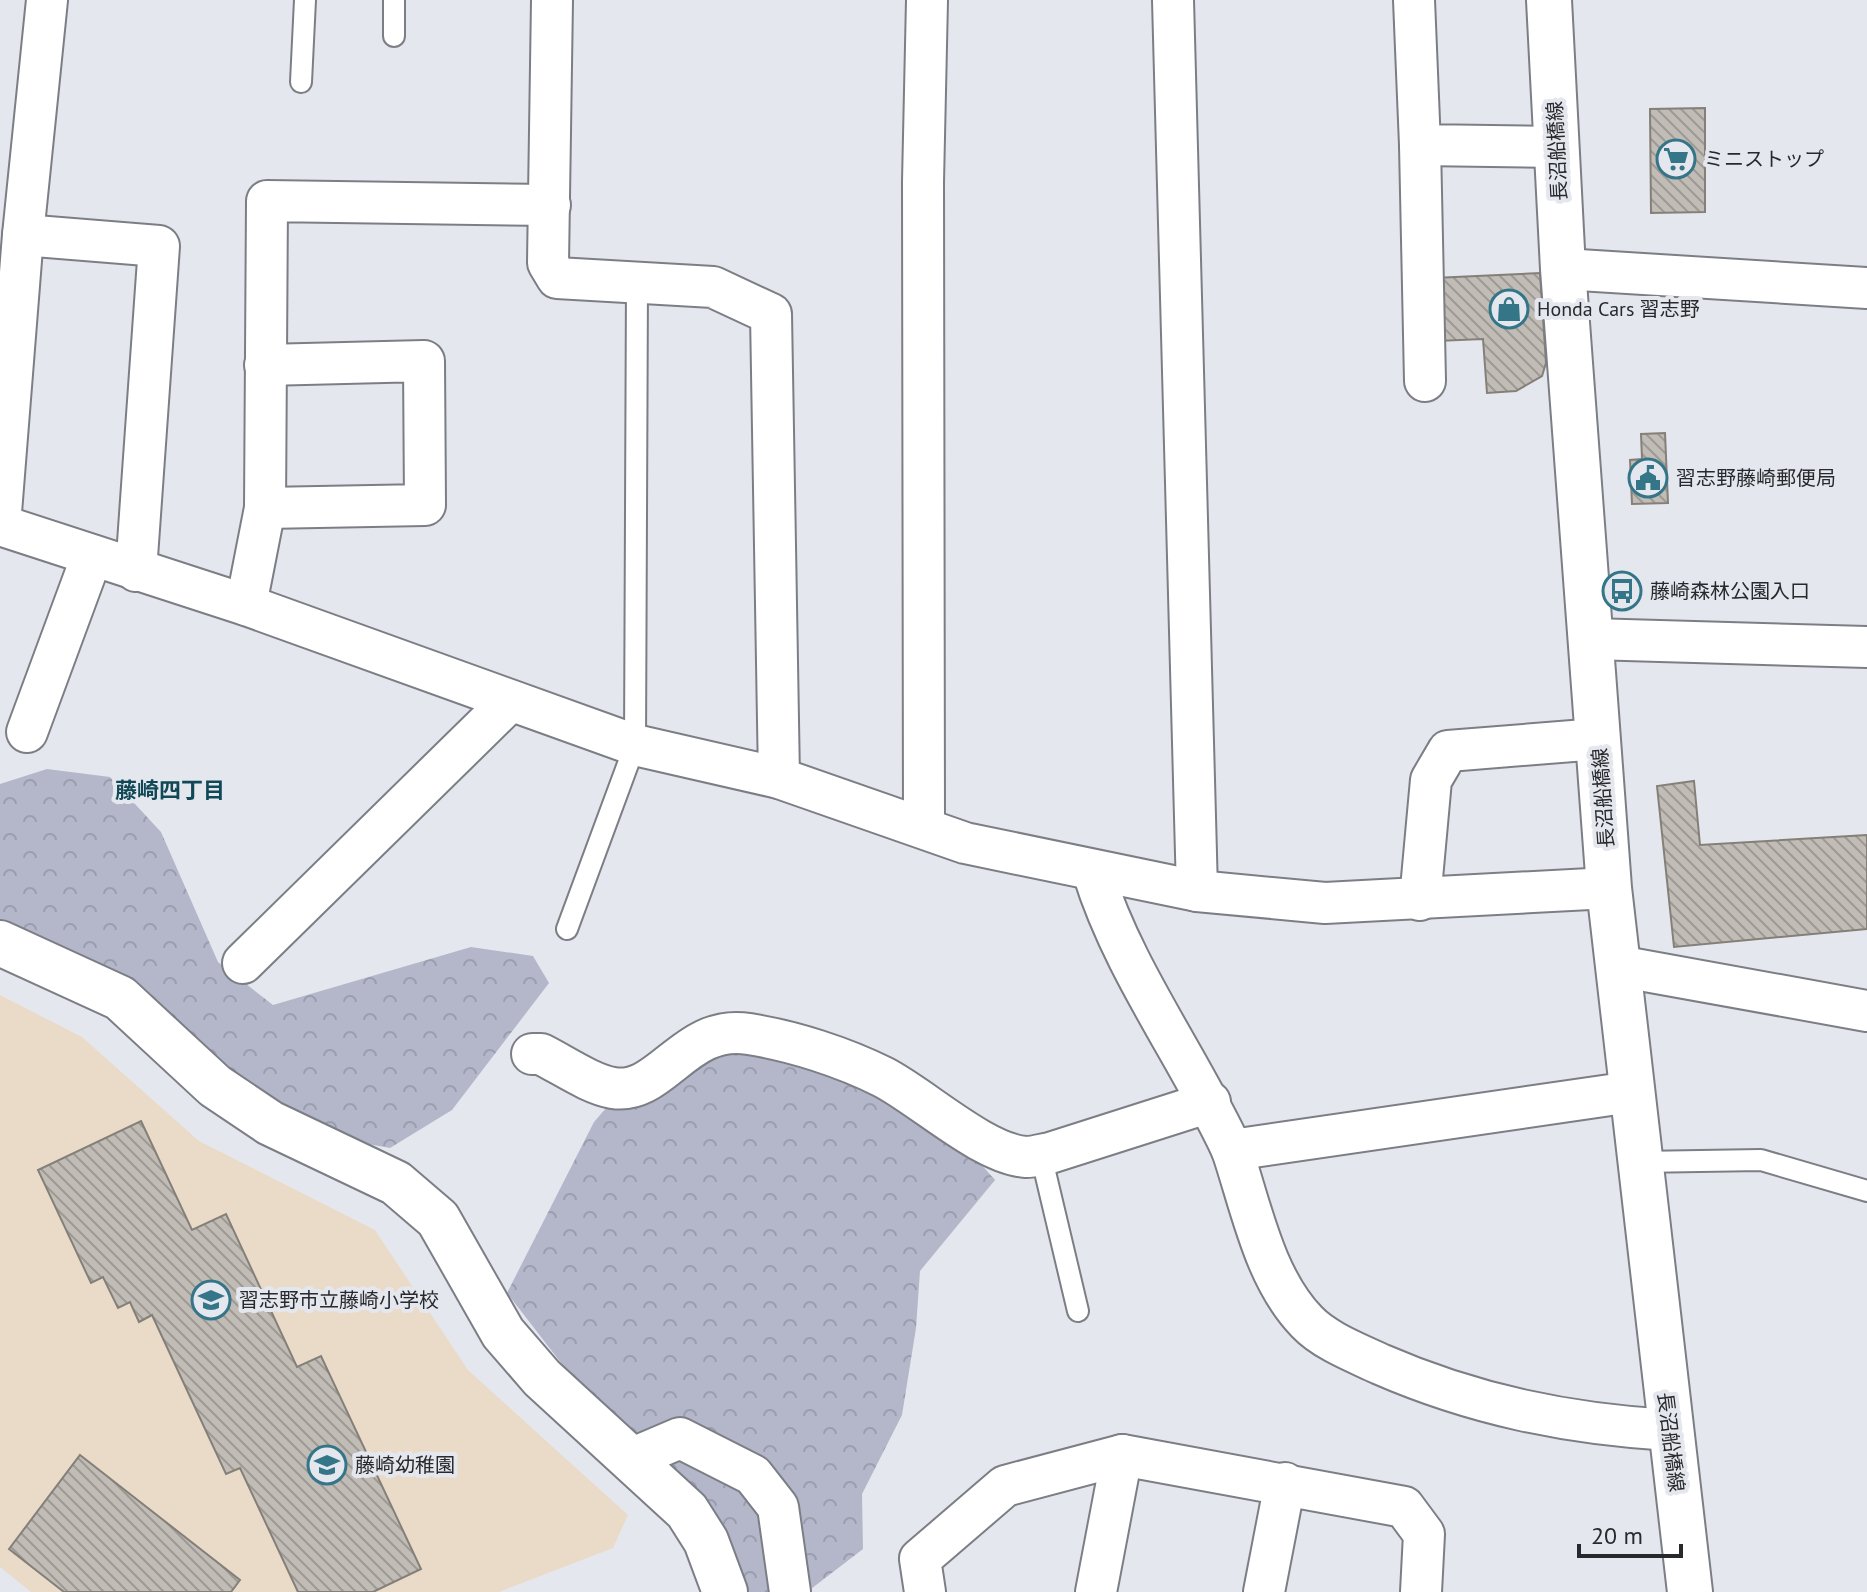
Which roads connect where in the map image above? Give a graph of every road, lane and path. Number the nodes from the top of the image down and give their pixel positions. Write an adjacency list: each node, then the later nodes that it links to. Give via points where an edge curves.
1 (47, 0): 11 (street)
2 (305, 0): 10 (lane)
3 (394, 0): 9 (lane)
4 (552, 0): 14 (street)
5 (927, 0): 33 (street)
6 (1173, 0): 36 (street)
7 (1414, 0): 12 (street)
8 (1549, 0): 13 (main road, 長沼船橋線)
9 (394, 36)
10 (301, 82)
11 (17, 125): 15 (street)
12 (1420, 145): 13 (street); 20 (street)
13 (1557, 147): 16 (main road, 長沼船橋線)
14 (550, 205): 17 (street, via 548,263 557,278); 19 (street, via 267,201)
15 (23, 235): 22 (street); 24 (street, via 159,246)
16 (1563, 269): 18 (street); 26 (main road, 長沼船橋線)
17 (637, 282): 31 (lane); 32 (street, via 713,287 771,314)
18 (1867, 288)
19 (265, 365): 21 (street); 21 (street, via 424,361 425,505)
20 (1425, 381)
21 (265, 508): 25 (street)
22 (0, 525): 23 (street)
23 (92, 556): 24 (street); 29 (street)
24 (136, 571): 25 (street)
25 (246, 605): 28 (street)
26 (1591, 639): 27 (street); 30 (main road, 長沼船橋線)
27 (1867, 647)
28 (510, 701): 31 (street); 40 (street)
29 (27, 732)
30 (1598, 739): 35 (main road, 長沼船橋線); 37 (street, via 1448,751 1431,780)
31 (635, 745): 32 (street); 38 (lane)
32 (779, 778): 33 (street)
33 (924, 827): 34 (street, via 965,843)
34 (1093, 872): 36 (street); 45 (street, via 1105,912)
35 (1609, 888): 37 (street); 41 (main road, 長沼船橋線)
36 (1197, 891): 37 (street, via 1325,903)
37 (1420, 900)
38 (567, 929)
39 (0, 943): 53 (main road, via 120,998 215,1086 270,1123 396,1183 438,1219 503,1333 542,1378)
40 (243, 963)
41 (1618, 966): 42 (street); 44 (main road, 長沼船橋線)
42 (1867, 1011)
43 (532, 1054): 47 (street, via 623,1089 648,1080 704,1037 748,1033 883,1077 996,1149)
44 (1631, 1092): 46 (street); 48 (main road, 長沼船橋線)
45 (1210, 1102): 46 (street); 47 (street)
46 (1232, 1150): 51 (street, via 1272,1269 1307,1322 1351,1351 1499,1407 1599,1426)
47 (1041, 1155): 50 (lane)
48 (1639, 1162): 49 (lane, via 1761,1160); 51 (main road, 長沼船橋線)
49 (1867, 1191)
50 (1078, 1311)
51 (1669, 1430): 61 (main road, 長沼船橋線)
52 (1122, 1455): 54 (street); 57 (street, via 1005,1486 920,1559); 58 (street)
53 (633, 1458): 55 (main road, via 687,1511 706,1541); 56 (street, via 680,1438 753,1475 778,1507)
54 (1285, 1483): 59 (street); 60 (street, via 1404,1507 1424,1534)
55 (725, 1592)
56 (790, 1592)
57 (925, 1592)
58 (1096, 1592)
59 (1264, 1592)
60 (1421, 1592)
61 (1690, 1592)

